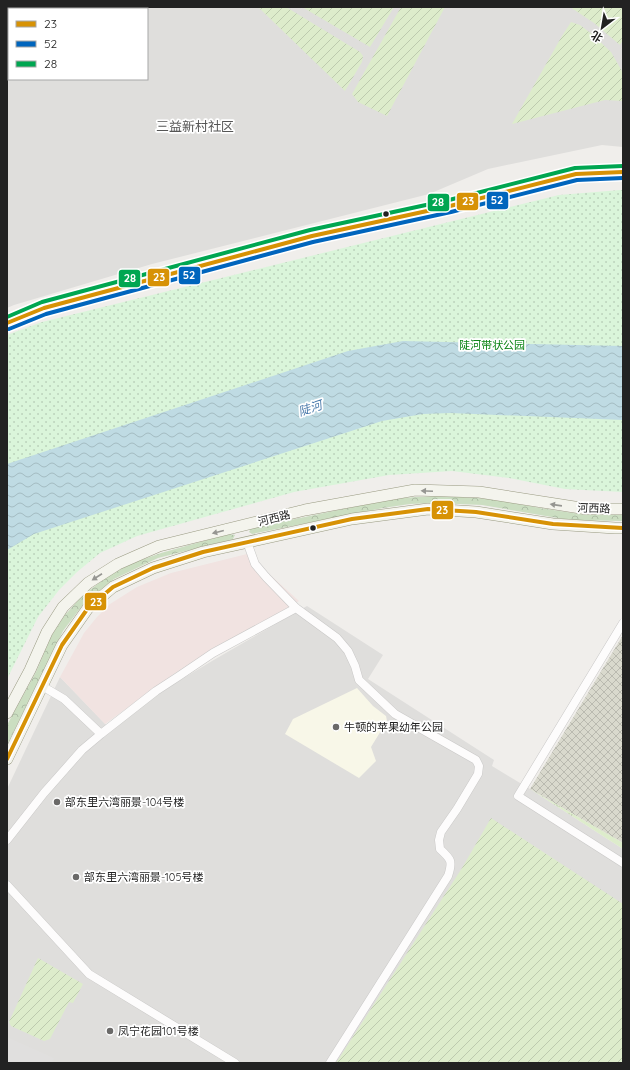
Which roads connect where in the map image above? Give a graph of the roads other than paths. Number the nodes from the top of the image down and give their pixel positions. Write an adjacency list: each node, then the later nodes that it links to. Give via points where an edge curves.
1 (623, 172): 2 (street, via 576,174 450,206 312,236 44,308)
2 (7, 323)
3 (623, 508): 4 (main road, 河西路, one-way to 4, via 587,509 479,492 416,490 305,510)
4 (240, 526): 6 (main road); 10 (main road, 河西路, one-way to 10, via 159,546 118,564 88,584 63,607 55,619)
5 (623, 528): 6 (main road, 河西路, via 553,524 476,512 428,509 352,519)
6 (247, 542): 7 (street, via 255,564); 9 (main road, 河西路, via 153,568 113,587 88,608 62,645)
7 (296, 608): 11 (street, via 185,672); 17 (street, via 337,638 348,651 359,680 395,714 476,760 479,766 478,774 441,832 440,849 449,858 451,867 448,876)
8 (623, 623): 14 (street, via 518,796)
9 (42, 686): 11 (street, via 64,699); 12 (main road, 河西路)
10 (7, 713)
11 (101, 734): 13 (street, via 82,750)
12 (7, 759)
13 (7, 840)
14 (623, 863)
15 (7, 885): 16 (street, via 89,974)
16 (235, 1063)
17 (330, 1063)

